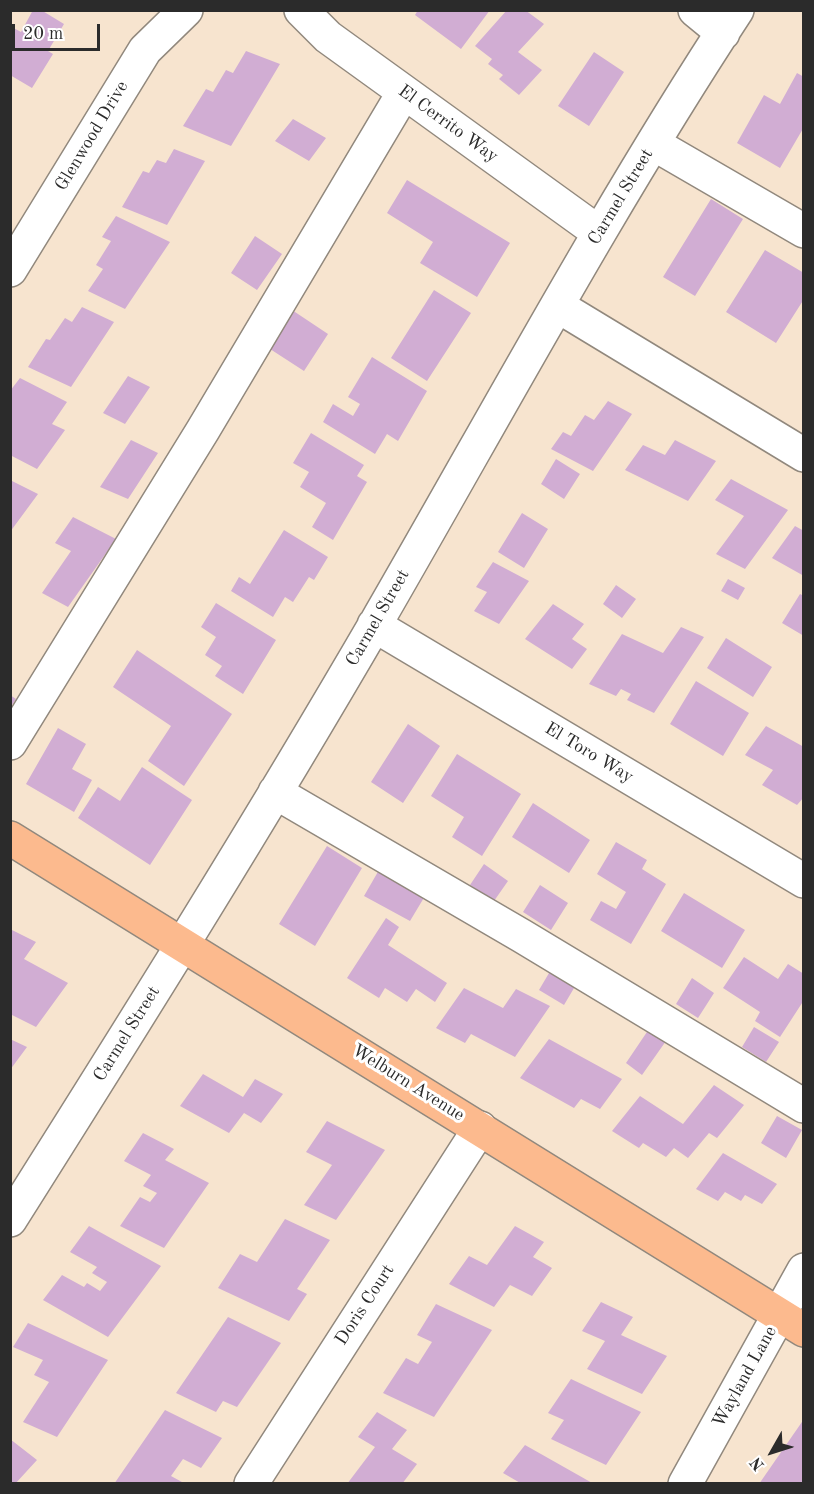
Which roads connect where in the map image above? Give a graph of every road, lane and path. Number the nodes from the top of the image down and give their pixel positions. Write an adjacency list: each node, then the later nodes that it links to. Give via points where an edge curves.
1 (186, 10): 9 (street, Glenwood Drive, via 145,50)
2 (301, 10): 5 (street, El Cerrito Way, via 328,37)
3 (695, 10): 4 (street)
4 (730, 22): 6 (street, Carmel Street)
5 (404, 92): 8 (street, El Cerrito Way); 13 (street, via 203,430)
6 (654, 144): 7 (street); 8 (street, Carmel Street)
7 (804, 231)
8 (598, 232): 10 (street, Carmel Street)
9 (10, 270)
10 (558, 306): 11 (street); 12 (street, Carmel Street)
11 (804, 455)
12 (374, 625): 14 (street, Carmel Street); 16 (street, El Toro Way)
13 (10, 743)
14 (274, 792): 17 (street, Carmel Street); 18 (street)
15 (10, 838): 17 (main road, Welburn Avenue)
16 (804, 881)
17 (183, 944): 19 (main road, Welburn Avenue); 20 (street, Carmel Street)
18 (804, 1106)
19 (480, 1128): 22 (main road, Welburn Avenue); 23 (street, Doris Court)
20 (10, 1220)
21 (804, 1270): 22 (street, Wayland Lane)
22 (791, 1323): 24 (street, Wayland Lane)
23 (251, 1484)
24 (685, 1484)

